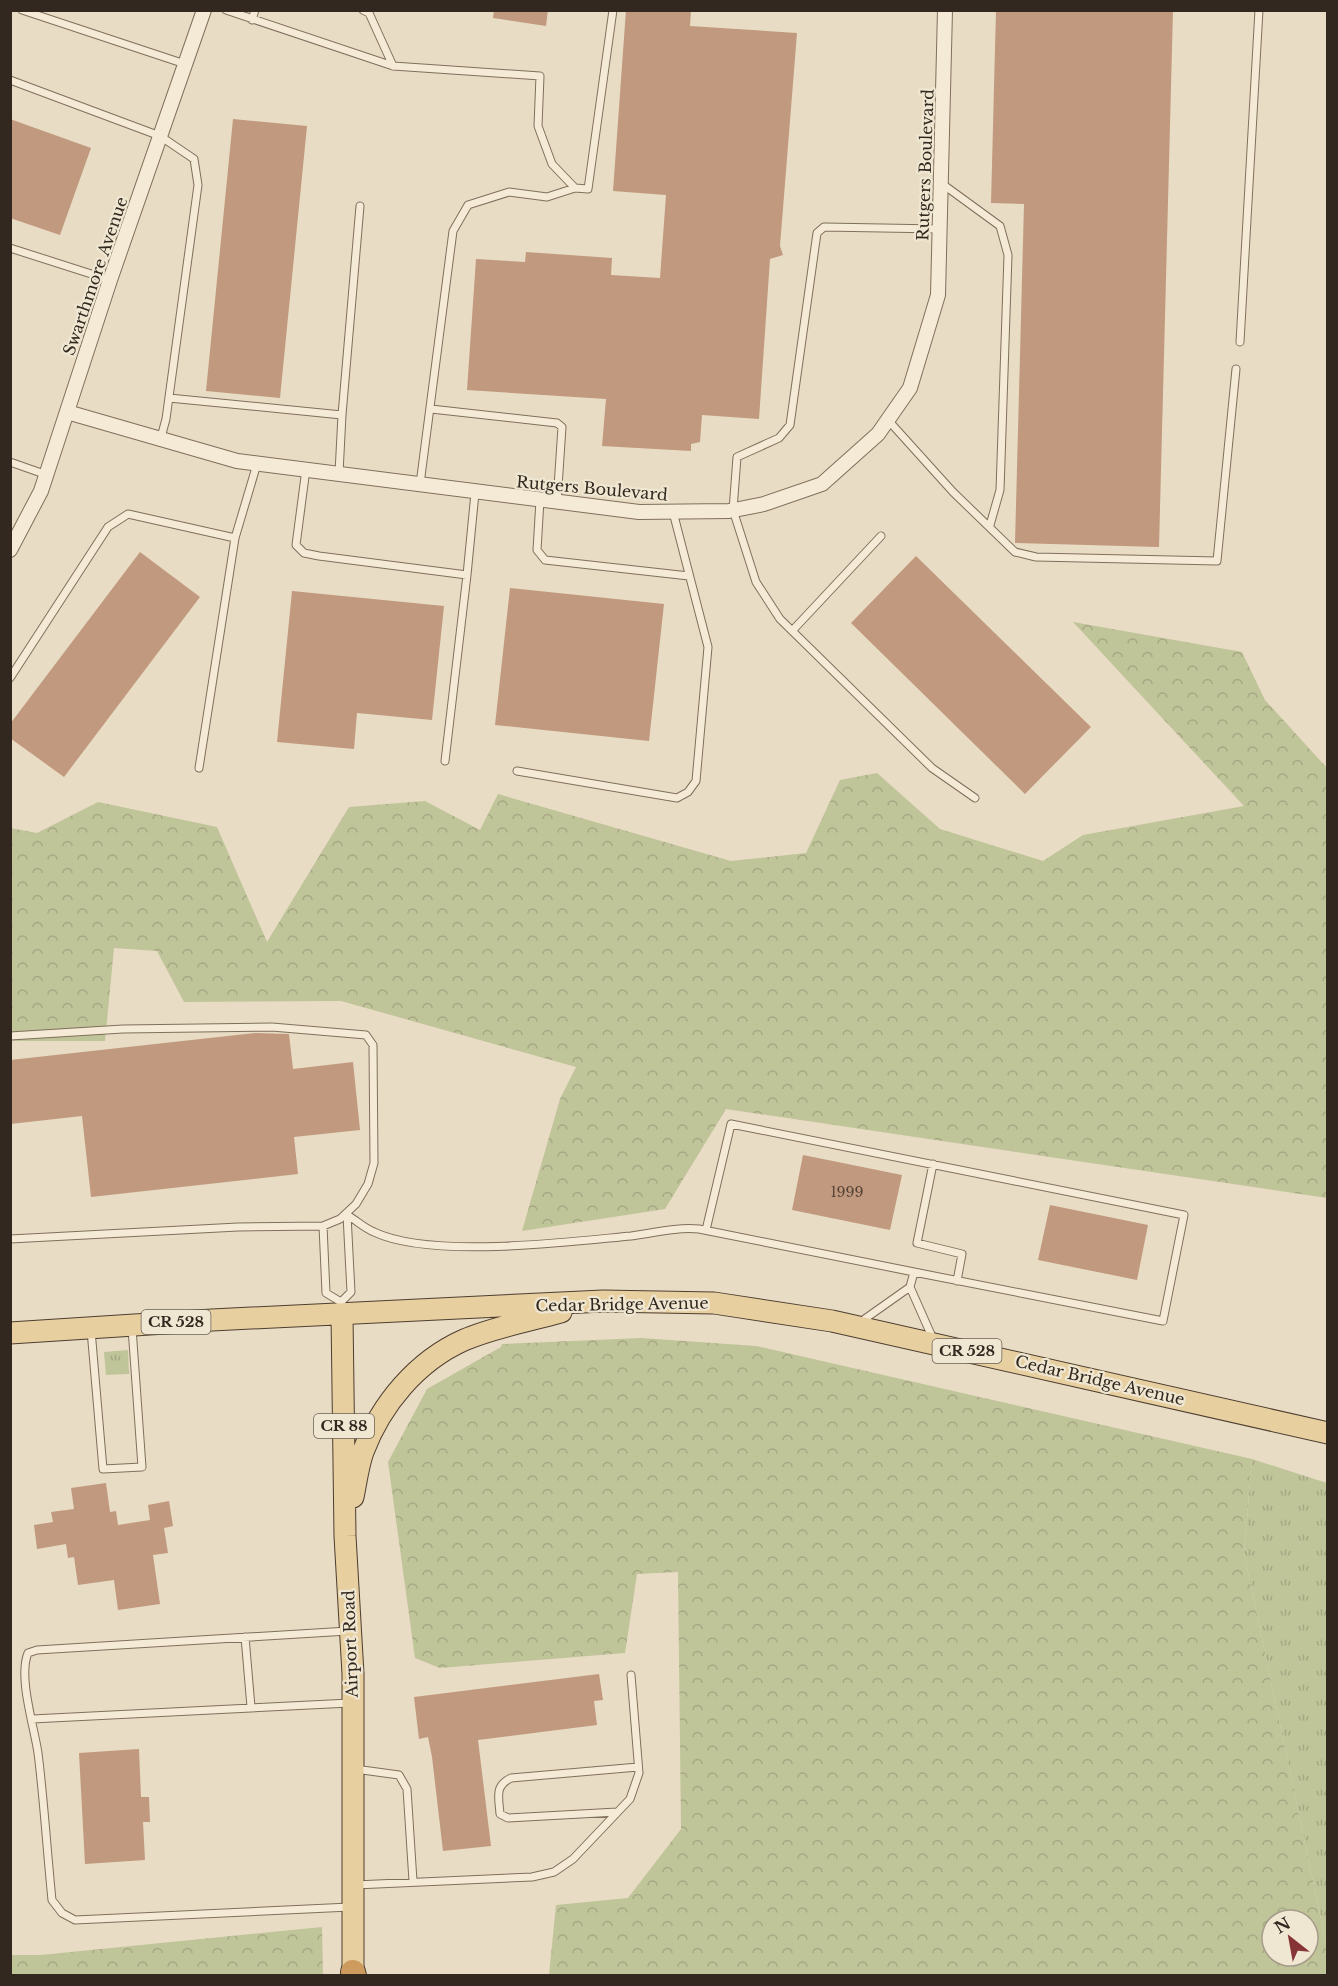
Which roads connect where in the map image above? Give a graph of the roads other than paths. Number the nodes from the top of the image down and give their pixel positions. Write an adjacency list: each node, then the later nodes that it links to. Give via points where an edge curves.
1 (22, 10): 10 (lane)
2 (204, 10): 10 (street, Swarthmore Avenue)
3 (225, 10): 9 (lane)
4 (255, 10): 9 (lane)
5 (363, 10): 11 (lane, via 369,13)
6 (613, 10): 15 (lane, via 588,189)
7 (945, 10): 14 (street, Rutgers Boulevard)
8 (1258, 10): 20 (lane)
9 (252, 20): 11 (lane)
10 (185, 64): 13 (street, Swarthmore Avenue)
11 (393, 66): 15 (lane, via 540,76 541,138 552,164)
12 (10, 80): 13 (lane)
13 (160, 136): 19 (street, Swarthmore Avenue); 22 (lane, via 194,159 198,185)
14 (941, 183): 17 (street, Rutgers Boulevard); 39 (lane, via 1000,226 1008,255 1000,490)
15 (575, 188): 23 (lane, via 547,197 509,192 468,205 453,231)
16 (360, 206): 25 (lane)
17 (940, 229): 26 (street, Rutgers Boulevard, via 938,295 927,339 910,388); 37 (lane, via 825,227 817,233 790,425 779,438 737,457)
18 (10, 248): 19 (lane)
19 (110, 280): 24 (street, Swarthmore Avenue)
20 (1240, 342)
21 (1236, 369): 39 (lane, via 1217,561 1036,557 1016,552)
22 (169, 398): 25 (lane); 27 (lane)
23 (431, 409): 33 (lane); 36 (lane, via 557,423 562,427)
24 (67, 412): 27 (street, Rutgers Boulevard); 32 (street, Swarthmore Avenue)
25 (342, 415): 31 (lane)
26 (888, 420): 37 (street, Rutgers Boulevard, via 878,434 822,484); 39 (lane, via 953,492)
27 (160, 441): 29 (street, Rutgers Boulevard)
28 (10, 462): 32 (lane)
29 (257, 464): 30 (street, Rutgers Boulevard); 41 (lane)
30 (306, 469): 31 (street, Rutgers Boulevard); 43 (lane, via 296,539 299,550 319,556)
31 (339, 473): 33 (street, Rutgers Boulevard)
32 (47, 475): 42 (street, Swarthmore Avenue)
33 (420, 484): 34 (street, Rutgers Boulevard)
34 (475, 493): 35 (street, Rutgers Boulevard); 43 (lane)
35 (540, 500): 36 (street, Rutgers Boulevard); 44 (lane, via 537,550 545,561)
36 (557, 502): 38 (street, Rutgers Boulevard, via 639,512)
37 (733, 510): 38 (street, Rutgers Boulevard); 45 (lane, via 756,582)
38 (673, 511): 44 (lane)
39 (990, 525)
40 (881, 536): 45 (lane)
41 (236, 538): 46 (lane, via 128,514 108,527); 48 (lane)
42 (10, 550)
43 (467, 574): 47 (lane)
44 (689, 576): 49 (lane, via 708,647 696,781 688,792 677,798)
45 (792, 631): 50 (lane, via 932,768)
46 (10, 678)
47 (445, 761)
48 (199, 768)
49 (517, 771)
50 (975, 798)
51 (10, 1036): 53 (lane, via 123,1029 272,1027 366,1035 373,1045 374,1163 368,1184)
52 (933, 1164): 55 (lane, via 731,1124); 58 (lane, via 917,1243 962,1254); 58 (lane, via 1184,1215 1163,1321)
53 (347, 1215): 54 (lane); 55 (lane, via 373,1232 411,1244 439,1246 610,1237 681,1227); 61 (lane, via 351,1292)
54 (323, 1226): 56 (lane); 61 (lane, via 326,1293)
55 (706, 1230): 57 (lane)
56 (10, 1239)
57 (914, 1272): 58 (lane); 59 (lane)
58 (957, 1281)
59 (910, 1287): 63 (lane); 66 (lane)
60 (603, 1301): 61 (main road, Cedar Bridge Avenue / CR 528); 63 (main road, Cedar Bridge Avenue / CR 528, via 714,1303); 68 (main road, via 464,1340 429,1360 411,1376 388,1404 363,1453)
61 (342, 1309): 62 (main road, Cedar Bridge Avenue / CR 528); 68 (main road, Airport Road / CR 88)
62 (132, 1325): 64 (main road, Cedar Bridge Avenue / CR 528); 64 (lane, via 142,1467 103,1469)
63 (855, 1326): 66 (main road, Cedar Bridge Avenue / CR 528)
64 (91, 1328): 65 (main road, Cedar Bridge Avenue / CR 528)
65 (10, 1333)
66 (935, 1344): 67 (main road, Cedar Bridge Avenue / CR 528)
67 (1328, 1433)
68 (345, 1536): 69 (main road, Airport Road / CR 88)
69 (350, 1630): 70 (lane); 72 (main road, Airport Road / CR 88)
70 (245, 1637): 73 (lane); 74 (lane, via 28,1653 25,1660)
71 (631, 1675): 75 (lane)
72 (353, 1702): 73 (lane); 76 (main road, Airport Road / CR 88)
73 (251, 1707): 74 (lane)
74 (32, 1719): 80 (lane, via 52,1900 62,1913 75,1920)
75 (638, 1767): 77 (lane, via 630,1799); 77 (lane, via 512,1778 502,1783 498,1792 503,1817)
76 (353, 1768): 78 (lane, via 399,1775 403,1779 407,1789); 79 (main road, Airport Road / CR 88)
77 (617, 1812): 78 (lane, via 573,1859 554,1872)
78 (413, 1881): 79 (lane)
79 (353, 1885): 80 (main road, Airport Road / CR 88)
80 (353, 1907): 81 (main road, Airport Road / CR 88)
81 (353, 1974)

